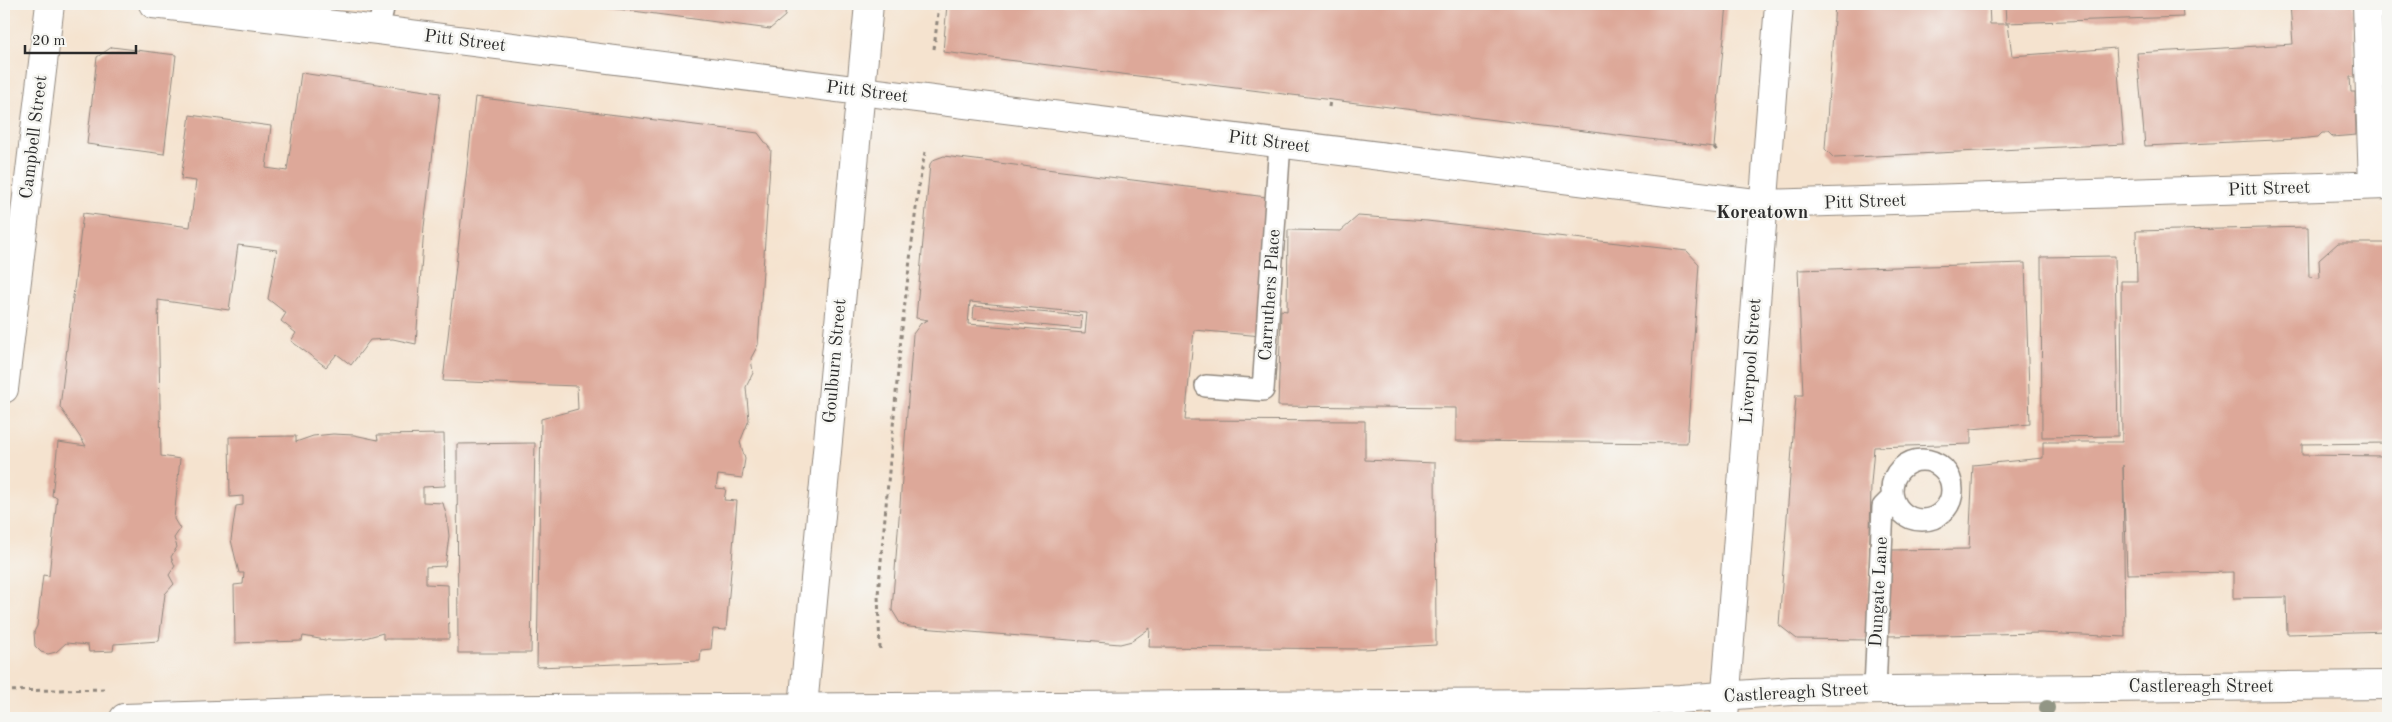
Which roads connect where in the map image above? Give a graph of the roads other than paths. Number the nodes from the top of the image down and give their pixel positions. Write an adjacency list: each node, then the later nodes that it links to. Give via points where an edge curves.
1 (50, 4): 12 (street, Campbell Street)
2 (153, 4): 6 (street, Pitt Street)
3 (869, 4): 7 (street, Goulburn Street)
4 (1779, 4): 10 (street, Liverpool Street)
5 (2367, 4): 9 (street)
6 (381, 17): 7 (street, Pitt Street)
7 (861, 91): 8 (street, Pitt Street); 17 (street, Goulburn Street)
8 (1280, 144): 10 (street, Pitt Street); 11 (lane, Carruthers Place, via 1263,390)
9 (2381, 185): 10 (street, Pitt Street)
10 (1764, 204): 16 (street, Liverpool Street)
11 (1206, 386)
12 (4, 389)
13 (1892, 498): 15 (lane, Dungate Lane, via 1883,507)
14 (2388, 685): 15 (street, Castlereagh Street)
15 (1875, 689): 16 (street, Castlereagh Street, via 1784,691)
16 (1725, 707): 17 (street, Castlereagh Street, via 1578,703)
17 (803, 712): 18 (street, Castlereagh Street, via 367,710)
18 (194, 717): 19 (street, Castlereagh Street)
19 (124, 718)

